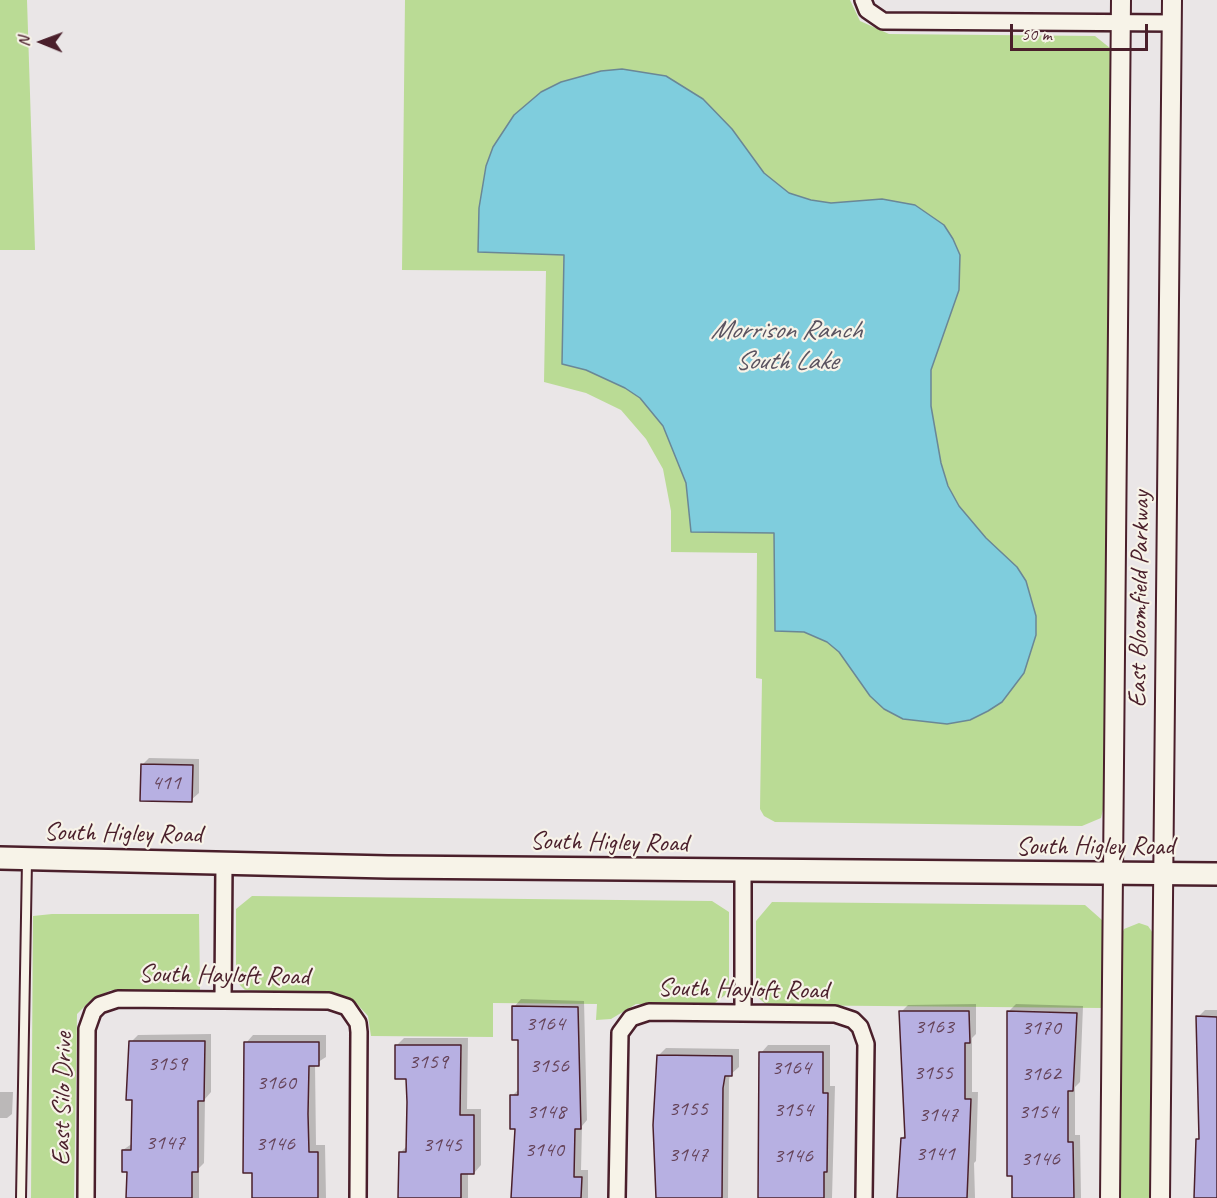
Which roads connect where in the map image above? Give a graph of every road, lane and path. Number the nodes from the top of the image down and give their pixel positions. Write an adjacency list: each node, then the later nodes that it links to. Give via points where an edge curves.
1 (1121, 0): 5 (street, East Bloomfield Parkway)
2 (1172, 0): 4 (street, East Bloomfield Parkway)
3 (865, 5): 5 (street, via 883,21)
4 (1172, 23): 5 (street); 11 (street, East Bloomfield Parkway)
5 (1120, 24): 10 (street, East Bloomfield Parkway)
6 (0, 858): 7 (main road, South Higley Road)
7 (27, 859): 8 (main road, South Higley Road); 16 (lane)
8 (224, 863): 9 (main road, South Higley Road); 13 (street)
9 (743, 872): 10 (main road, South Higley Road); 15 (street)
10 (1113, 874): 11 (main road, South Higley Road); 21 (street, East Bloomfield Parkway)
11 (1163, 874): 12 (main road, South Higley Road); 22 (street, East Bloomfield Parkway)
12 (1217, 874)
13 (223, 1000): 14 (street, South Hayloft Road, via 118,999); 18 (street, South Hayloft Road, via 329,1001 347,1007 358,1023)
14 (100, 1005): 17 (street, East Silo Drive, via 87,1029)
15 (743, 1013): 19 (street, South Hayloft Road, via 649,1012 631,1018 620,1033); 20 (street, South Hayloft Road, via 836,1014 853,1020 864,1035)
16 (21, 1198)
17 (86, 1198)
18 (358, 1198)
19 (617, 1198)
20 (864, 1198)
21 (1110, 1198)
22 (1160, 1198)

